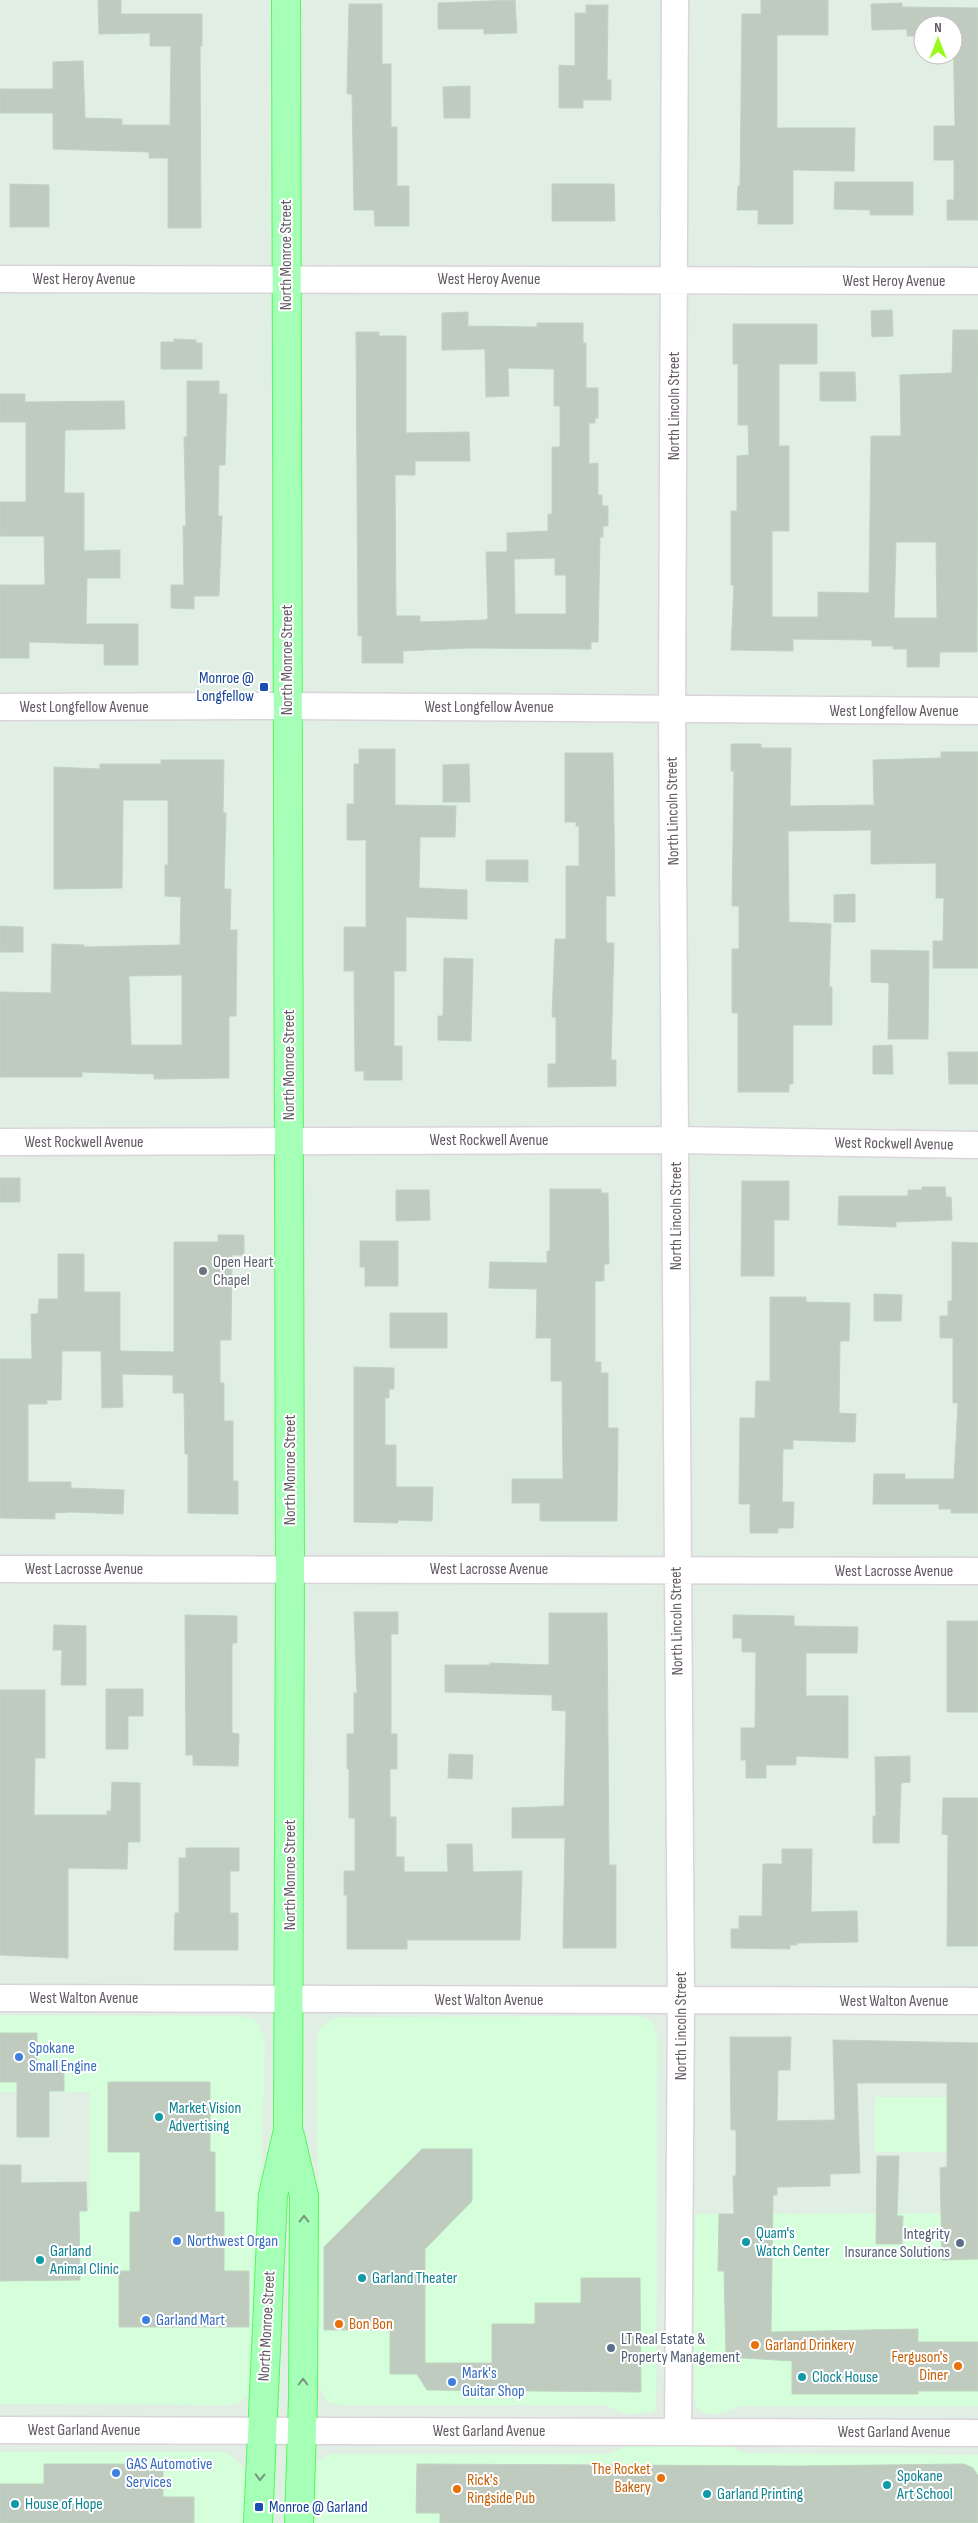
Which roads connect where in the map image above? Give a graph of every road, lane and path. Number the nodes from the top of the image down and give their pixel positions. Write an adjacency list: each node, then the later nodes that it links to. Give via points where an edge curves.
1 (286, 0): 4 (main road, North Monroe Street)
2 (675, 0): 5 (street, North Lincoln Street)
3 (0, 278): 4 (street, West Heroy Avenue)
4 (286, 278): 5 (street, West Heroy Avenue); 7 (main road, North Monroe Street)
5 (675, 279): 6 (street, West Heroy Avenue); 9 (street, North Lincoln Street)
6 (978, 281)
7 (287, 706): 8 (street, West Longfellow Avenue); 9 (street, West Longfellow Avenue); 12 (main road, North Monroe Street)
8 (0, 707)
9 (672, 709): 10 (street, West Longfellow Avenue); 11 (street, North Lincoln Street)
10 (978, 711)
11 (676, 1140): 12 (street, West Rockwell Avenue); 14 (street, West Rockwell Avenue); 17 (street, North Lincoln Street)
12 (290, 1141): 13 (street, West Rockwell Avenue); 16 (main road, North Monroe Street)
13 (0, 1142)
14 (978, 1145)
15 (0, 1569): 16 (street, West Lacrosse Avenue)
16 (290, 1569): 17 (street, West Lacrosse Avenue); 20 (main road, North Monroe Street)
17 (677, 1570): 18 (street, West Lacrosse Avenue); 21 (street, North Lincoln Street)
18 (978, 1572)
19 (0, 1998): 20 (street, West Walton Avenue)
20 (289, 1999): 21 (street, West Walton Avenue); 23 (main road, North Monroe Street)
21 (681, 2001): 22 (street, West Walton Avenue); 27 (street, North Lincoln Street)
22 (978, 2001)
23 (288, 2130): 25 (main road, North Monroe Street, via 273,2195); 26 (main road, North Monroe Street, one-way to 23, via 304,2196)
24 (0, 2430): 25 (street, West Garland Avenue)
25 (261, 2430): 26 (street, West Garland Avenue); 29 (main road, North Monroe Street, one-way to 29)
26 (302, 2430): 27 (street, West Garland Avenue); 30 (main road, North Monroe Street)
27 (678, 2432): 28 (street, West Garland Avenue)
28 (978, 2433)
29 (258, 2523)
30 (299, 2523)

